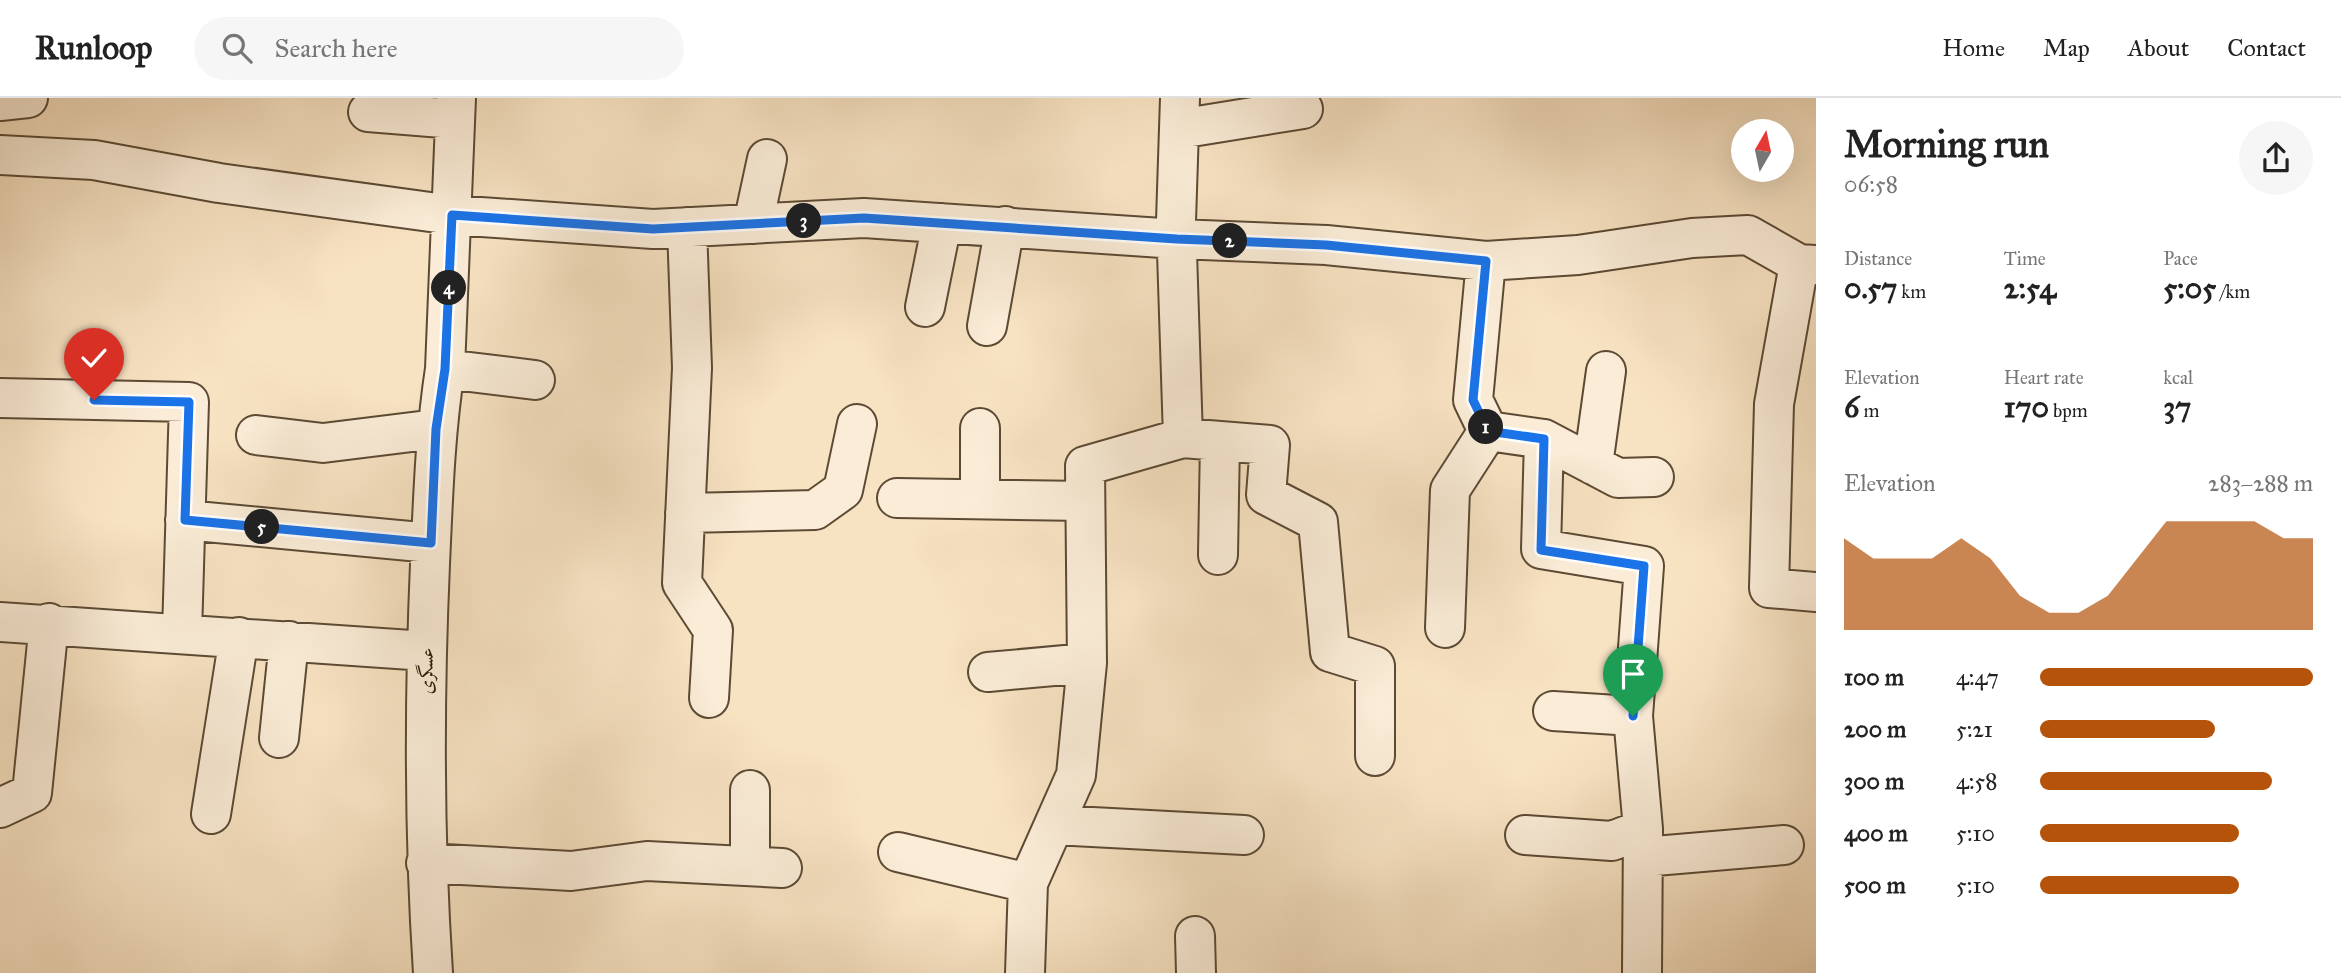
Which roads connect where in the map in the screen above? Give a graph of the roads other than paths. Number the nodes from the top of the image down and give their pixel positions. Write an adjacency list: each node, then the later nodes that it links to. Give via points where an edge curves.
1 (28, 98): 2 (street)
2 (0, 101)
3 (456, 108): 5 (street); 9 (street, عسگری)
4 (1303, 109): 6 (street)
5 (368, 112)
6 (1180, 114): 14 (street)
7 (0, 155): 9 (street, via 94,160 219,183)
8 (767, 159): 11 (street)
9 (452, 215): 13 (street, via 653,229); 19 (street, عسگری)
10 (942, 223): 11 (street, via 864,218); 12 (street); 17 (street)
11 (753, 224): 13 (street)
12 (1005, 226): 14 (street); 18 (street)
13 (687, 227): 36 (street, via 692,368)
14 (1177, 239): 15 (street, via 1326,245); 28 (street)
15 (1486, 261): 16 (street, via 1748,234); 26 (street, via 1473,400)
16 (1808, 265): 40 (street, via 1774,404 1769,588)
17 (925, 307)
18 (987, 326)
19 (445, 369): 21 (street); 25 (street, عسگری)
20 (1606, 371): 31 (street)
21 (536, 380)
22 (0, 398): 37 (street, via 189,402)
23 (857, 424): 36 (street, via 843,490 815,510)
24 (980, 428): 34 (street)
25 (436, 429): 27 (street, via 323,443); 38 (street, عسگری)
26 (1488, 431): 29 (street); 43 (street, via 1450,490)
27 (257, 435)
28 (1183, 438): 30 (street); 35 (street, via 1085,466)
29 (1544, 439): 31 (street); 52 (street, via 1541,550 1644,566)
30 (1220, 441): 39 (street); 54 (street, via 1270,445 1266,495 1318,522 1330,652 1375,666)
31 (1593, 465): 32 (street, via 1618,478)
32 (1654, 477)
33 (897, 498): 34 (street)
34 (980, 499): 35 (street)
35 (1086, 501): 48 (street)
36 (685, 513): 50 (street, via 682,583 713,630)
37 (185, 520): 38 (street); 44 (street)
38 (431, 543): 47 (street, عسگری)
39 (1218, 555)
40 (1816, 592)
41 (0, 622): 42 (street)
42 (49, 623): 44 (street); 56 (street, via 32,793)
43 (1445, 628)
44 (182, 633): 45 (street)
45 (239, 637): 46 (street); 57 (street)
46 (289, 641): 47 (street); 53 (street)
47 (426, 651): 64 (street, عسگری)
48 (1087, 663): 49 (street); 58 (street, via 1076,775)
49 (988, 672)
50 (709, 698)
51 (1553, 711): 52 (street)
52 (1633, 716): 61 (street)
53 (279, 738)
54 (1375, 756)
55 (750, 790): 64 (street, via 766,867 647,861 570,871)
56 (0, 808)
57 (211, 814)
58 (1054, 825): 59 (street); 65 (street)
59 (1244, 835)
60 (1525, 835): 61 (street)
61 (1643, 843): 62 (street); 70 (street)
62 (1784, 845)
63 (898, 852): 65 (street)
64 (426, 863): 67 (street, عسگری)
65 (1028, 883): 68 (street)
66 (1195, 936): 69 (street)
67 (433, 973)
68 (1025, 973)
69 (1196, 973)
70 (1642, 973)

